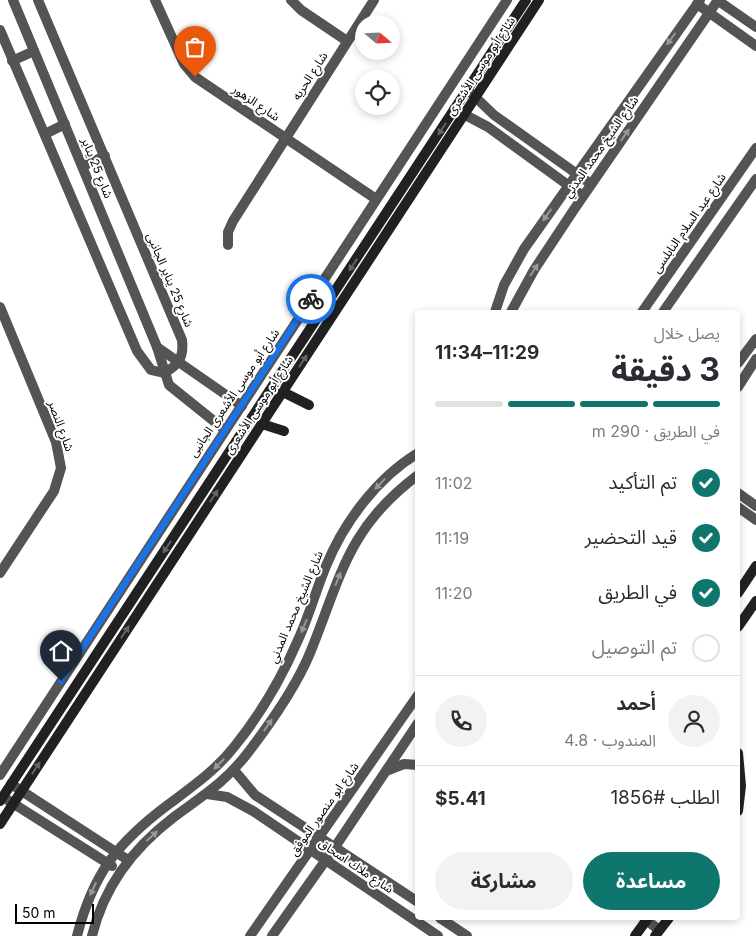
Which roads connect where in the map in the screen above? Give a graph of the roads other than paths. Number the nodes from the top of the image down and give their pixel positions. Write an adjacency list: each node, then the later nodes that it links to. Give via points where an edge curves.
1 (13, 0): 16 (street, شارع 25 يناير)
2 (38, 0): 26 (street, شارع 25 يناير الجانبى)
3 (155, 0): 24 (street, شارع الزهور, via 184,64 195,77)
4 (291, 0): 14 (street)
5 (374, 0): 14 (street, شارع الحريه)
6 (507, 0): 33 (street, شارع أبو موسى الأشعرى الجانبى)
7 (526, 0): 18 (street, شارع أبو موسى الأشعرى)
8 (539, 0): 19 (street, شارع أبو موسى الأشعرى)
9 (718, 0): 11 (street, شارع الشيخ محمد المدني); 12 (street)
10 (698, 2): 11 (street); 28 (street, شارع الشيخ محمد المدني, one-way to 28)
11 (709, 13): 15 (street); 30 (street, شارع الشيخ محمد المدني, one-way to 11)
12 (756, 27)
13 (0, 30): 17 (street)
14 (347, 41): 24 (street, شارع الحريه)
15 (756, 46)
16 (34, 51): 17 (street); 22 (street, شارع 25 يناير)
17 (12, 61): 23 (street)
18 (467, 90): 19 (street); 20 (street, شارع أبو موسى الأشعرى)
19 (476, 97): 21 (street, شارع أبو موسى الأشعرى); 28 (street, via 494,115)
20 (454, 109): 21 (street); 35 (street, شارع أبو موسى الأشعرى, one-way to 35)
21 (464, 115): 31 (street, via 488,127); 37 (street, شارع أبو موسى الأشعرى)
22 (65, 124): 23 (street); 27 (street, شارع 25 يناير)
23 (45, 134): 49 (street, via 137,352 151,370)
24 (285, 138): 33 (street, شارع الزهور); 34 (street, شارع الحريه, via 233,222 228,232)
25 (756, 148): 40 (street, شارع عبد السلام النابلسى)
26 (105, 156): 27 (street); 48 (street, شارع 25 يناير الجانبى, via 182,340)
27 (83, 166): 44 (street, شارع 25 يناير)
28 (577, 174): 30 (street); 31 (street, شارع الشيخ محمد المدني)
29 (756, 178): 41 (street)
30 (591, 184): 32 (street, شارع الشيخ محمد المدني)
31 (568, 185): 32 (street); 38 (street, شارع الشيخ محمد المدني, one-way to 38, via 513,267)
32 (583, 196): 39 (street, شارع الشيخ محمد المدني, one-way to 32, via 534,270)
33 (376, 199): 53 (street, شارع أبو موسى الأشعرى الجانبى)
34 (228, 245)
35 (328, 303): 37 (street); 83 (street, شارع أبو موسى الأشعرى, one-way to 83)
36 (0, 307): 68 (street, شارع النصر, via 56,442 61,468 54,491)
37 (337, 309): 43 (street, شارع أبو موسى الأشعرى)
38 (496, 310)
39 (512, 310)
40 (643, 310)
41 (664, 310)
42 (756, 339): 47 (street)
43 (316, 342): 45 (street); 51 (street, شارع أبو موسى الأشعرى, one-way to 43)
44 (157, 347): 48 (street); 49 (street, شارع 25 يناير)
45 (325, 348)
46 (756, 359): 50 (street)
47 (740, 360)
48 (179, 362): 49 (street); 53 (street)
49 (164, 374): 55 (street, شارع 25 يناير, via 178,394)
50 (740, 384)
51 (282, 392): 52 (street); 54 (street, شارع أبو موسى الأشعرى)
52 (308, 405)
53 (242, 406): 55 (street, شارع أبو موسى الأشعرى الجانبى)
54 (262, 424): 56 (street); 63 (street, شارع أبو موسى الأشعرى, one-way to 54)
55 (225, 430): 81 (street, شارع أبو موسى الأشعرى الجانبى)
56 (284, 431)
57 (415, 456): 93 (street, شارع الشيخ محمد المدني, one-way to 93, via 375,490 342,534 283,672 234,748 206,776)
58 (415, 478): 79 (street, one-way to 58, via 295,682 355,541 379,509)
59 (740, 494): 60 (street)
60 (756, 506)
61 (740, 508): 62 (street)
62 (756, 520)
63 (196, 524): 64 (street); 65 (street, شارع أبو موسى الأشعرى)
64 (206, 530)
65 (177, 553): 66 (street); 70 (street, شارع أبو موسى الأشعرى)
66 (186, 560)
67 (756, 566): 69 (street)
68 (0, 573)
69 (740, 590)
70 (151, 592): 71 (street); 84 (street, شارع أبو موسى الأشعرى, one-way to 70, via 111,662)
71 (161, 598)
72 (756, 601): 73 (street)
73 (740, 624)
74 (415, 699): 76 (street, شارع ابو منصور الموفق)
75 (415, 728): 77 (street)
76 (389, 738): 77 (street); 90 (street, شارع ابو منصور الموفق)
77 (403, 746): 80 (street)
78 (415, 765): 80 (street, via 404,764)
79 (234, 770): 85 (street); 90 (street, شارع ملاك اسحاق, via 255,795)
80 (386, 772): 91 (street)
81 (0, 775)
82 (740, 775): 86 (street)
83 (11, 784): 84 (street); 87 (street, شارع أبو موسى الأشعرى)
84 (22, 791): 88 (street, شارع أبو موسى الأشعرى); 93 (street)
85 (207, 794): 92 (street, شارع ملاك اسحاق, via 238,801); 94 (street, one-way to 85, via 160,828)
86 (740, 794)
87 (1, 799): 88 (street)
88 (14, 804): 89 (street, شارع أبو موسى الأشعرى); 96 (street)
89 (0, 824)
90 (320, 837): 91 (street, شارع ملاك اسحاق); 92 (street, شارع ابو منصور الموفق)
91 (335, 847): 95 (street); 98 (street, شارع ملاك اسحاق)
92 (311, 851): 95 (street, شارع ملاك اسحاق); 106 (street, شارع ابو منصور الموفق)
93 (115, 852): 94 (street); 96 (street, شارع الشيخ محمد المدني)
94 (128, 860): 97 (street)
95 (326, 861): 107 (street); 108 (street, شارع ملاك اسحاق)
96 (107, 863): 97 (street); 104 (street, شارع الشيخ محمد المدني, one-way to 104, via 87,901)
97 (120, 871): 105 (street, via 105,896)
98 (415, 900)
99 (443, 920): 109 (street)
100 (645, 920): 110 (street)
101 (647, 920): 103 (street)
102 (665, 920): 103 (street)
103 (657, 933)
104 (76, 936)
105 (92, 936)
106 (250, 936)
107 (272, 936)
108 (438, 936)
109 (467, 936)
110 (635, 936)

